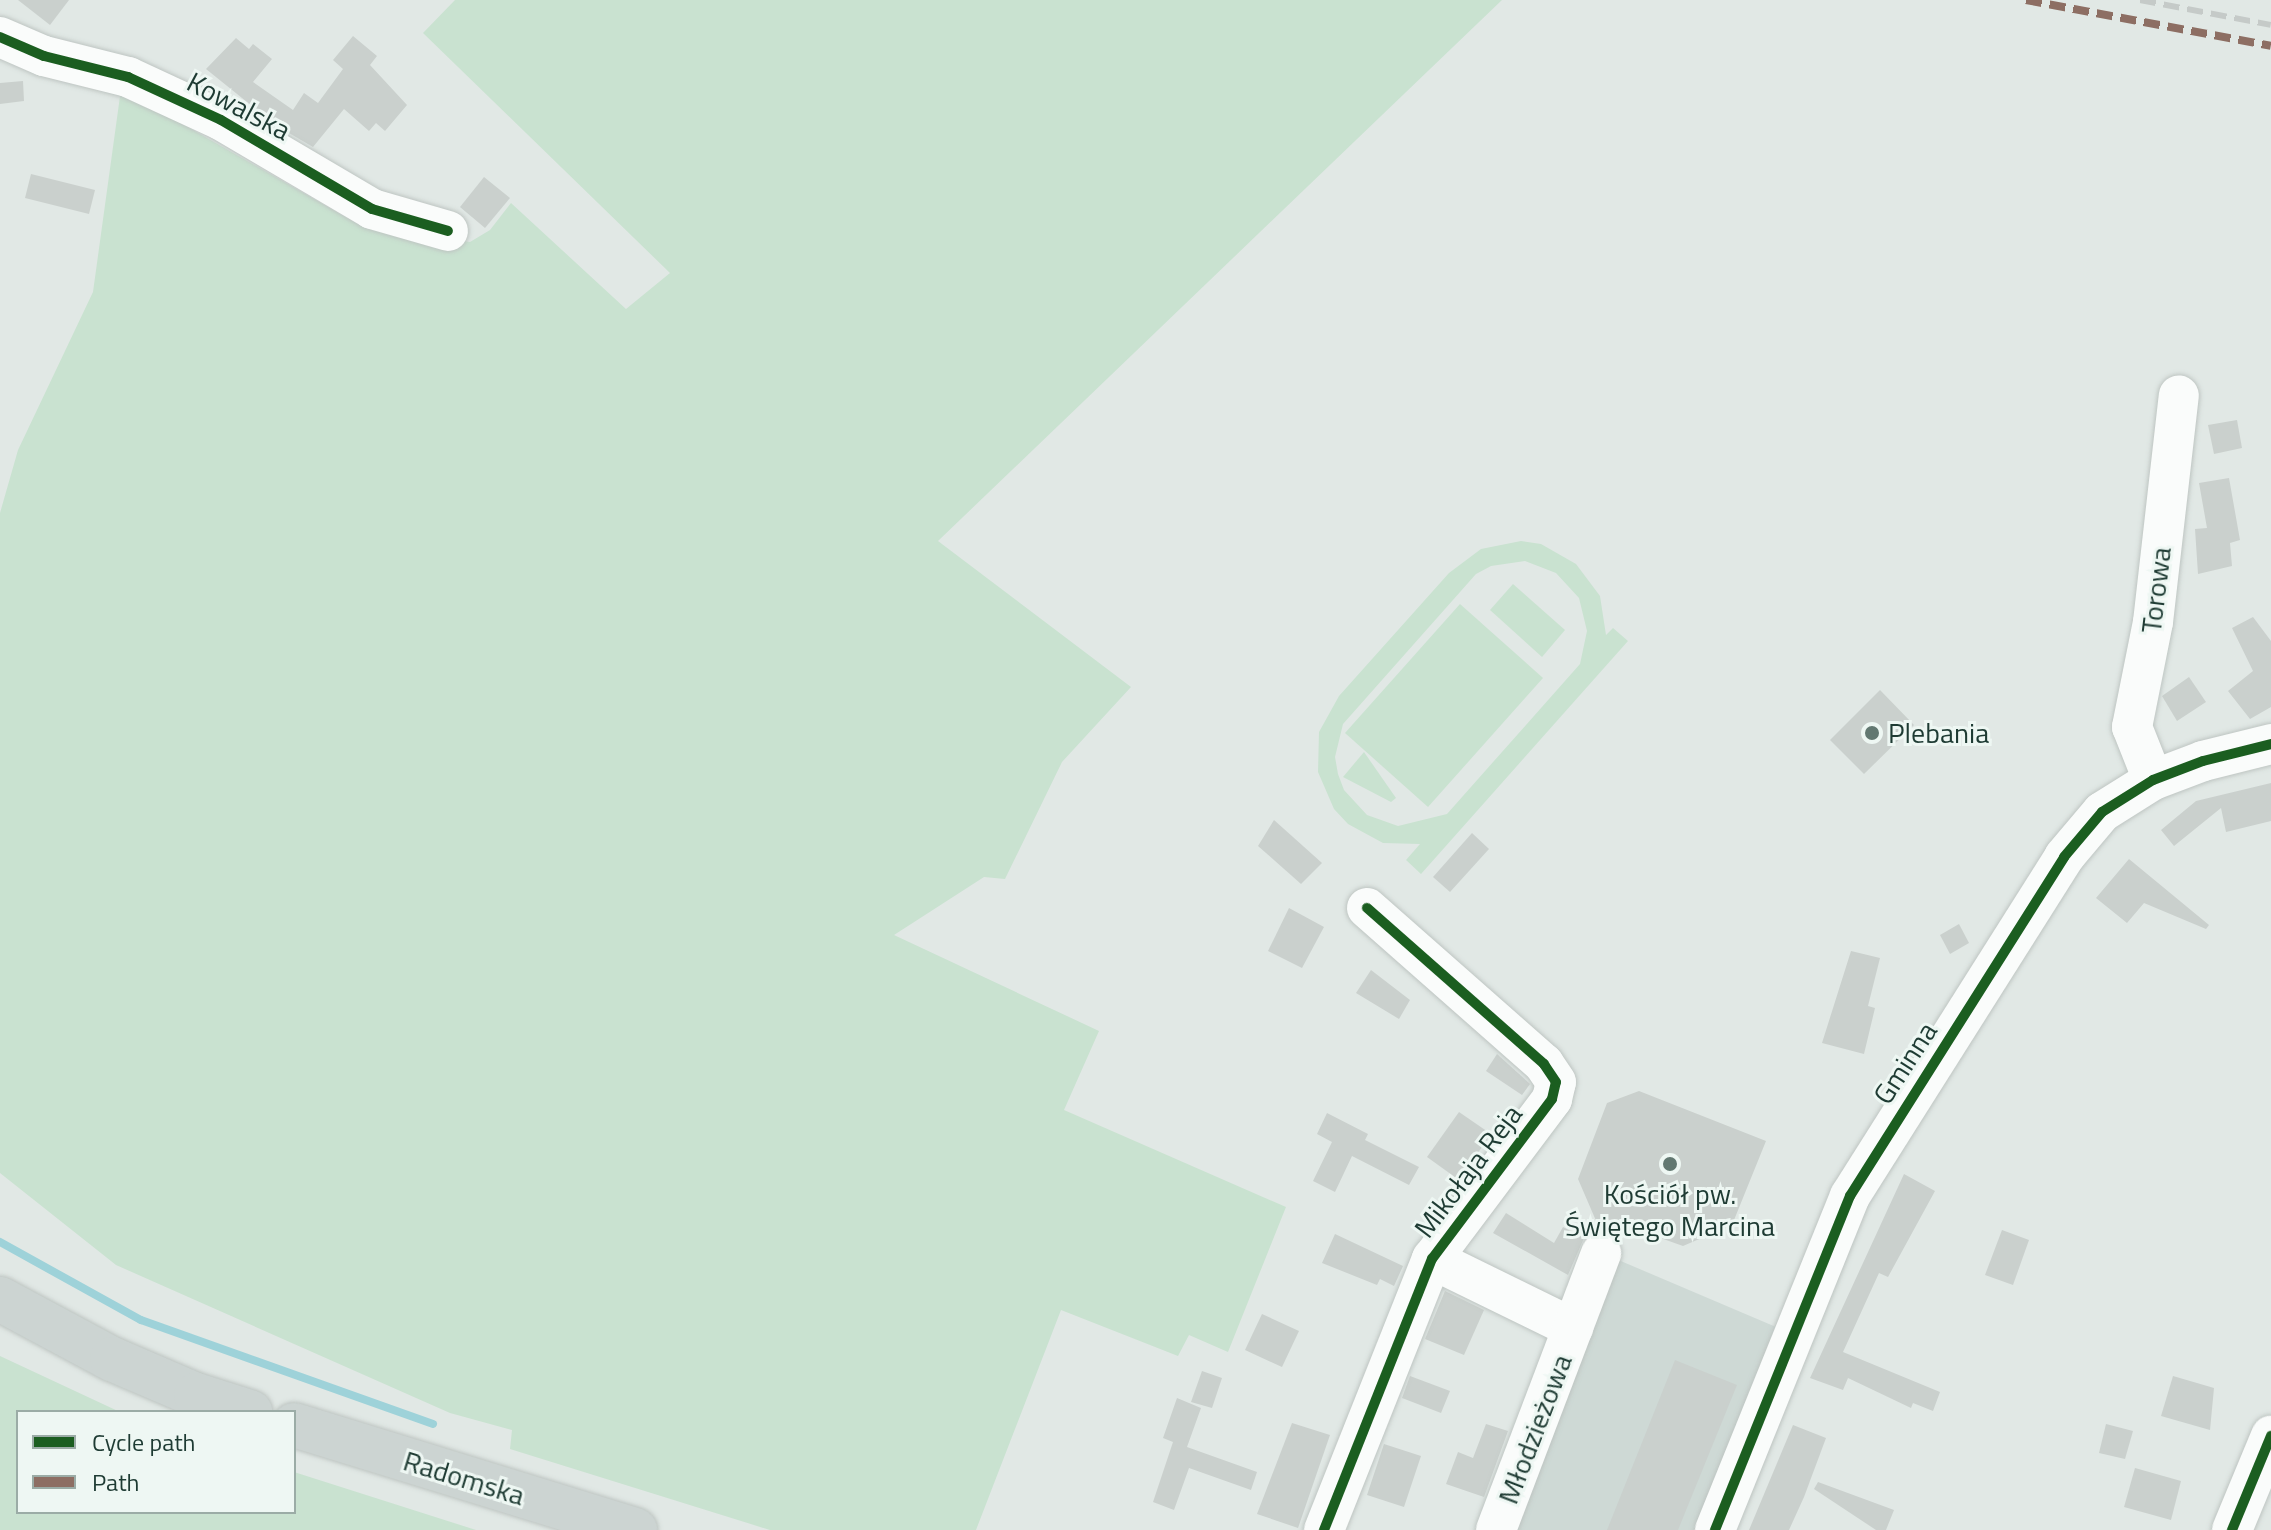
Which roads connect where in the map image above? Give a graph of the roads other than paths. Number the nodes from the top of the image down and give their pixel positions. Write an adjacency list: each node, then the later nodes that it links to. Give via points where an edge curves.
1 (5, 48): 2 (street, Kowalska, via 128,77 221,120 372,209)
2 (448, 231)
3 (2179, 395): 5 (street, Torowa, via 2153,622 2132,727)
4 (2271, 744): 5 (street, Gminna)
5 (2153, 780): 18 (street, Gminna, via 2102,812 2064,857 1850,1196)
6 (1367, 908): 8 (street, Mikołaja Reja, via 1544,1064 1556,1082 1552,1099)
7 (1601, 1253): 10 (street, Młodzieżowa)
8 (1432, 1259): 10 (street, Młodzieżowa); 16 (street, Mikołaja Reja)
9 (0, 1299): 11 (main road, via 112,1359)
10 (1573, 1328): 17 (street, Młodzieżowa)
11 (244, 1410)
12 (296, 1426): 15 (main road, Radomska)
13 (2271, 1436): 14 (street)
14 (2260, 1491): 19 (street)
15 (635, 1530)
16 (1324, 1530)
17 (1496, 1530)
18 (1715, 1530)
19 (2232, 1530)

